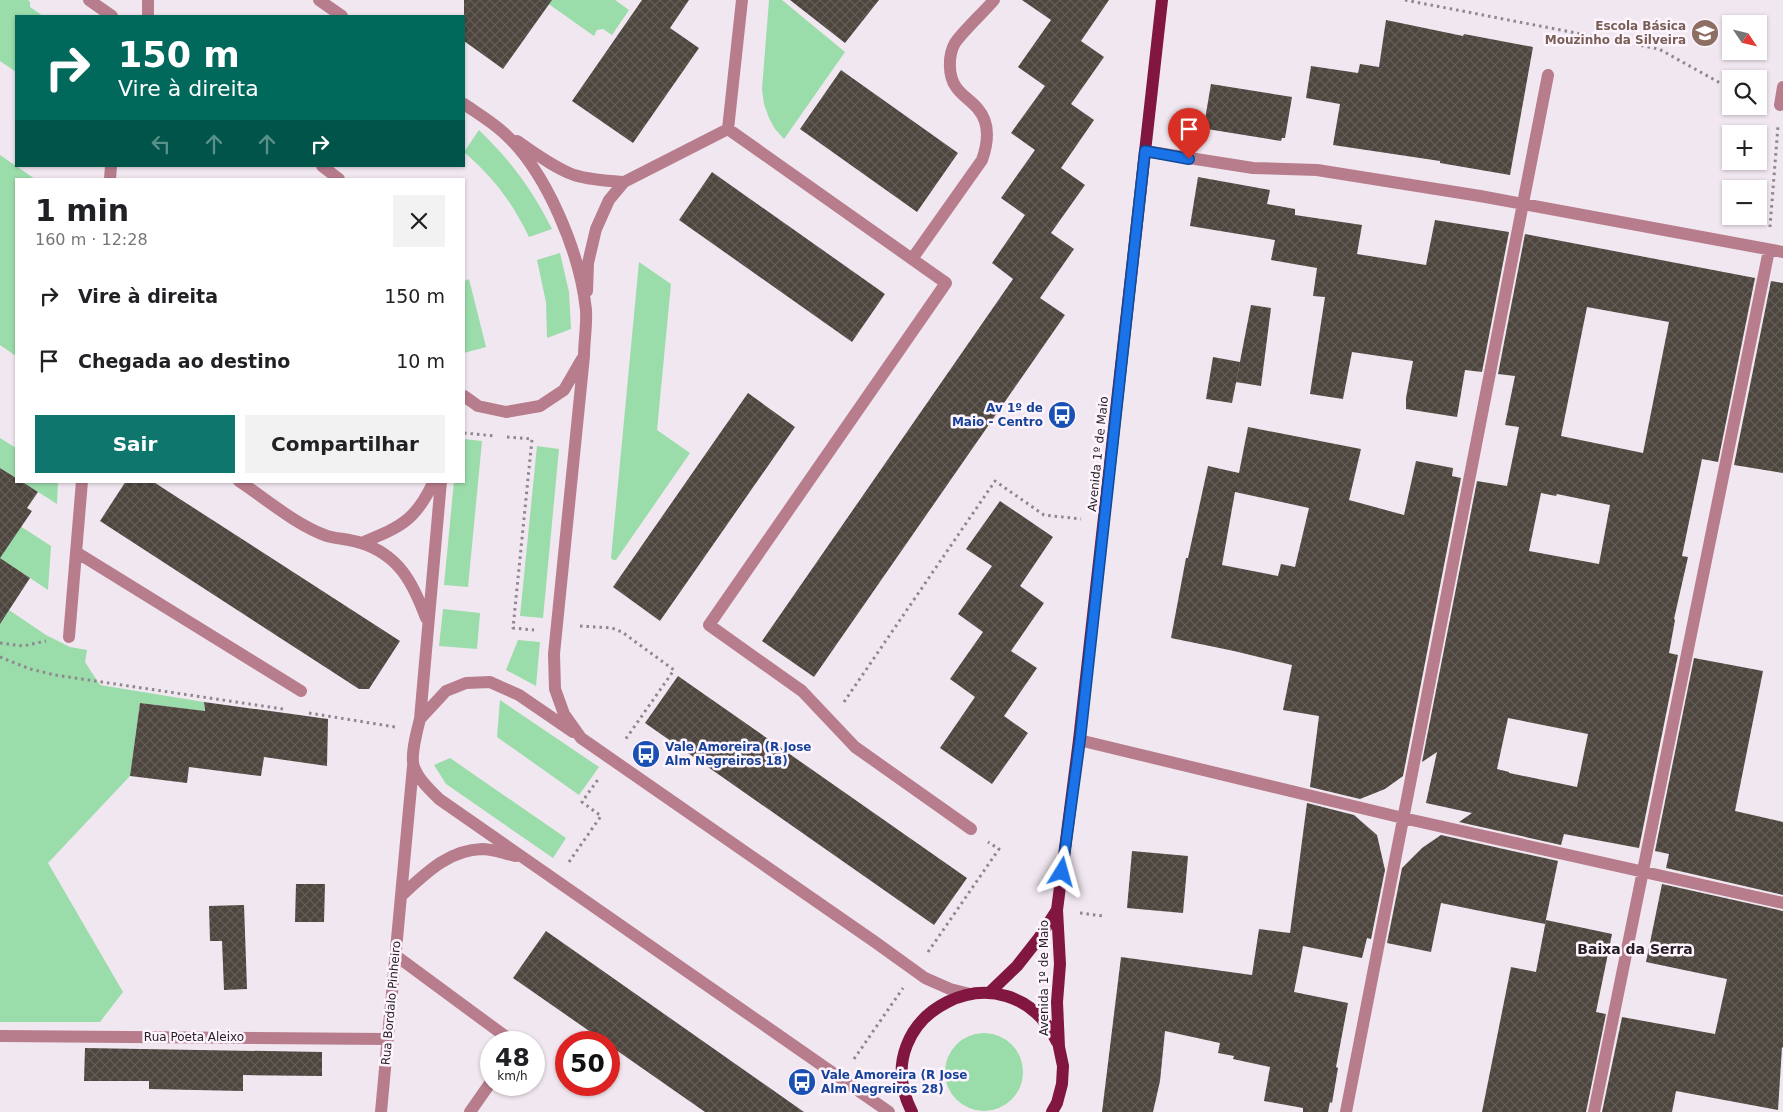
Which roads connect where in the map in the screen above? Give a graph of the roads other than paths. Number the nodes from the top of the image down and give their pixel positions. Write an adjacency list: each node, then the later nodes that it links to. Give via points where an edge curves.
1 (90, 0): 7 (street)
2 (148, 0): 8 (street)
3 (319, 0): 9 (street)
4 (742, 0): 14 (street)
5 (994, 0): 23 (street, via 955,44 949,61 956,87 979,110 987,130 987,146 982,160)
6 (1162, 0): 16 (main road, Avenida 1º de Maio)
7 (111, 15)
8 (148, 15)
9 (341, 15)
10 (1548, 75): 20 (street)
11 (1783, 88): 13 (street)
12 (465, 105): 15 (street)
13 (1780, 105)
14 (728, 129): 19 (street); 23 (street)
15 (504, 133): 19 (street, via 575,175); 24 (street, via 535,169 553,202 575,254)
16 (1145, 151): 20 (street, via 1253,168 1317,170); 38 (main road, Avenida 1º de Maio)
17 (323, 167): 18 (street)
18 (338, 178)
19 (624, 182): 24 (street, via 609,200 596,229 588,263)
20 (1523, 204): 21 (street); 40 (street)
21 (1769, 250): 22 (street); 43 (street)
22 (1783, 252)
23 (912, 258): 41 (street, via 946,283 709,625 802,691 855,747)
24 (586, 311): 25 (street)
25 (584, 356): 26 (street, via 564,390 540,406 506,412 478,406); 37 (street, via 554,654 555,689 564,714)
26 (465, 397)
27 (82, 483): 32 (street)
28 (242, 483): 31 (street, via 303,524 327,536)
29 (433, 483): 31 (street, via 416,513 397,528)
30 (441, 483): 33 (street, Rua Bordalo Pinheiro)
31 (361, 543): 33 (street, via 386,554 402,569 418,595)
32 (76, 552): 34 (street); 35 (street)
33 (428, 622): 36 (street, Rua Bordalo Pinheiro)
34 (69, 637)
35 (300, 692)
36 (418, 725): 37 (street, via 446,691 466,683 490,682 519,694); 39 (street, Rua Bordalo Pinheiro)
37 (582, 738): 49 (street, via 925,978)
38 (1080, 740): 40 (street); 46 (main road, Avenida 1º de Maio)
39 (413, 766): 42 (street, via 439,799); 44 (street, Rua Bordalo Pinheiro)
40 (1403, 818): 43 (street); 60 (street)
41 (971, 829)
42 (522, 858): 44 (street, via 483,849 459,852 431,868); 57 (street)
43 (1643, 872): 45 (street); 61 (street)
44 (402, 895): 47 (street, Rua Bordalo Pinheiro)
45 (1783, 903)
46 (1057, 910): 48 (main road, Avenida 1º de Maio, via 1017,966); 53 (main road, Avenida 1º de Maio)
47 (394, 955): 50 (street); 52 (street, Rua Bordalo Pinheiro)
48 (989, 993): 49 (main road, Avenida 1º de Maio); 53 (main road, Avenida 1º de Maio, via 1007,996 1032,1010 1051,1030)
49 (970, 994): 58 (main road, Avenida 1º de Maio, via 935,1008 911,1037 902,1074)
50 (498, 1031)
51 (0, 1036): 52 (street, Rua Poeta Aleixo)
52 (387, 1039): 55 (street, Rua Bordalo Pinheiro)
53 (1059, 1047): 59 (main road, Avenida 1º de Maio, via 1062,1084)
54 (481, 1096): 56 (street)
55 (381, 1112)
56 (470, 1112)
57 (889, 1112)
58 (912, 1112)
59 (1052, 1112)
60 (1346, 1112)
61 (1594, 1112)

